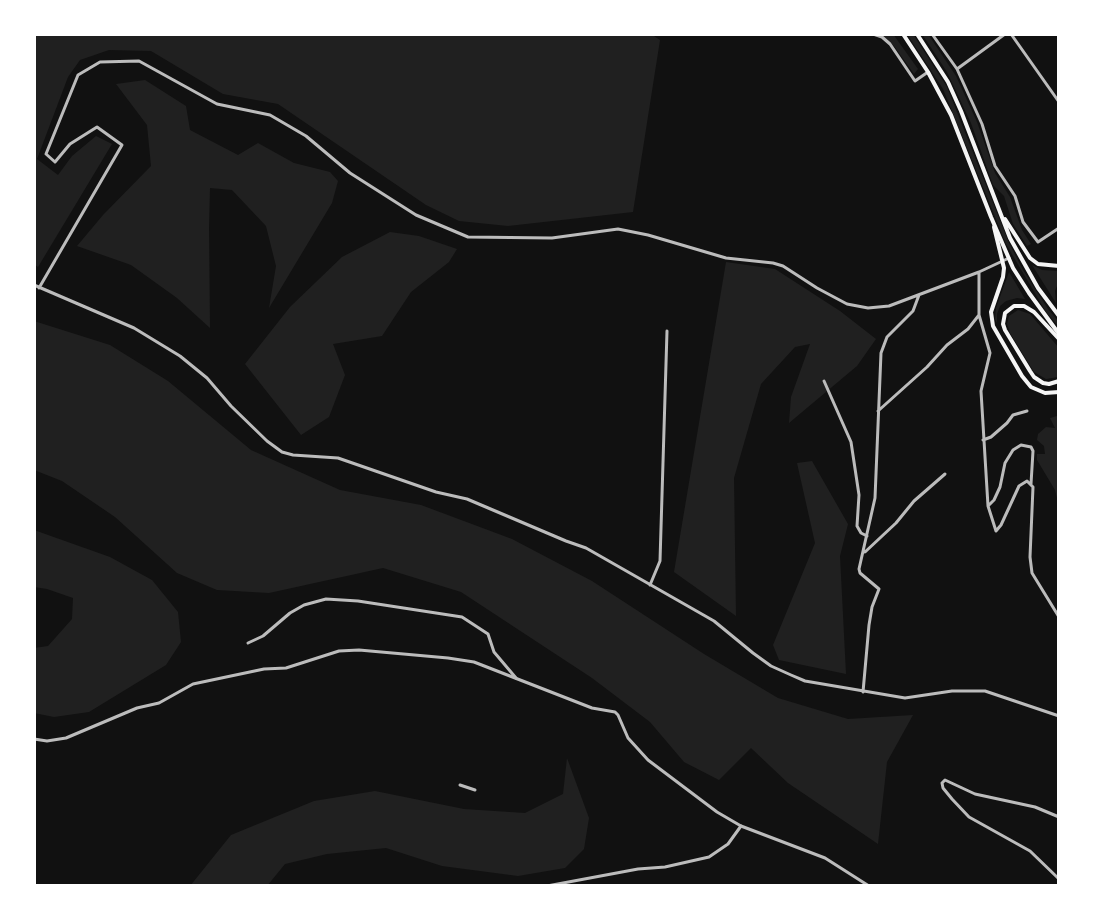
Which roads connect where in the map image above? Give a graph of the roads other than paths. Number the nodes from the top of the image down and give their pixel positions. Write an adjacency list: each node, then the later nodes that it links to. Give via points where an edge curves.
1 (873, 34): 7 (street, via 890,44 915,81)
2 (903, 34): 7 (main road)
3 (917, 34): 9 (main road, via 948,82)
4 (932, 34): 6 (street)
5 (1008, 34): 6 (street); 8 (street)
6 (957, 69): 10 (street, via 1023,222 1038,242)
7 (928, 72): 11 (main road, via 951,115)
8 (1059, 102)
9 (998, 207): 12 (main road, via 1030,258); 20 (main road, via 1022,260)
10 (1059, 228)
11 (1006, 260): 13 (street); 22 (main road); 25 (main road, via 991,312 993,326 1031,387)
12 (1059, 266)
13 (979, 272): 17 (street); 19 (street)
14 (34, 285): 15 (street)
15 (39, 288): 17 (street, via 122,145 97,127 70,144 55,162 46,154 78,75 100,62 139,61 217,104 270,115 416,215 468,237 552,238 618,229 726,258 783,266 847,304 889,306); 34 (street, via 134,328 180,356 282,452 338,458 467,499 586,548)
16 (1059, 289): 18 (main road)
17 (919, 295): 27 (street, via 913,311 883,344)
18 (1059, 301)
19 (979, 315): 27 (street); 28 (street, via 990,353 981,391)
20 (1059, 316)
21 (667, 331): 34 (street, via 660,561)
22 (1059, 336): 24 (main road, via 1024,306 1005,313 1005,330 1034,377 1049,384)
23 (824, 381): 32 (street, via 850,439 859,495 857,526)
24 (1059, 381)
25 (1059, 392)
26 (1027, 411): 28 (street, via 1013,415)
27 (878, 412): 32 (street, via 875,498)
28 (983, 440): 31 (street)
29 (945, 474): 33 (street)
30 (1031, 485): 31 (street, via 1027,481 1019,486 996,531); 31 (street, via 1033,451 1021,445 1005,463 1000,487); 35 (street, via 1032,573)
31 (988, 506)
32 (867, 536): 33 (street)
33 (862, 554): 38 (street, via 860,573 879,589 869,625)
34 (650, 585): 38 (street, via 714,621 771,666 805,681)
35 (1059, 617)
36 (248, 643): 37 (street, via 304,605 326,599 358,601 462,617 488,634 494,652)
37 (516, 678): 40 (street, via 448,658 339,651 286,668 193,684 159,703 66,738); 44 (street, via 615,712 628,738 648,760)
38 (863, 692): 39 (street, via 905,698 985,691)
39 (1059, 716)
40 (34, 739)
41 (460, 785): 42 (street)
42 (475, 790)
43 (1059, 817): 45 (street, via 942,783 969,817 1030,851)
44 (741, 826): 46 (street, via 709,857); 47 (street, via 825,858)
45 (1059, 879)
46 (547, 886)
47 (869, 886)

